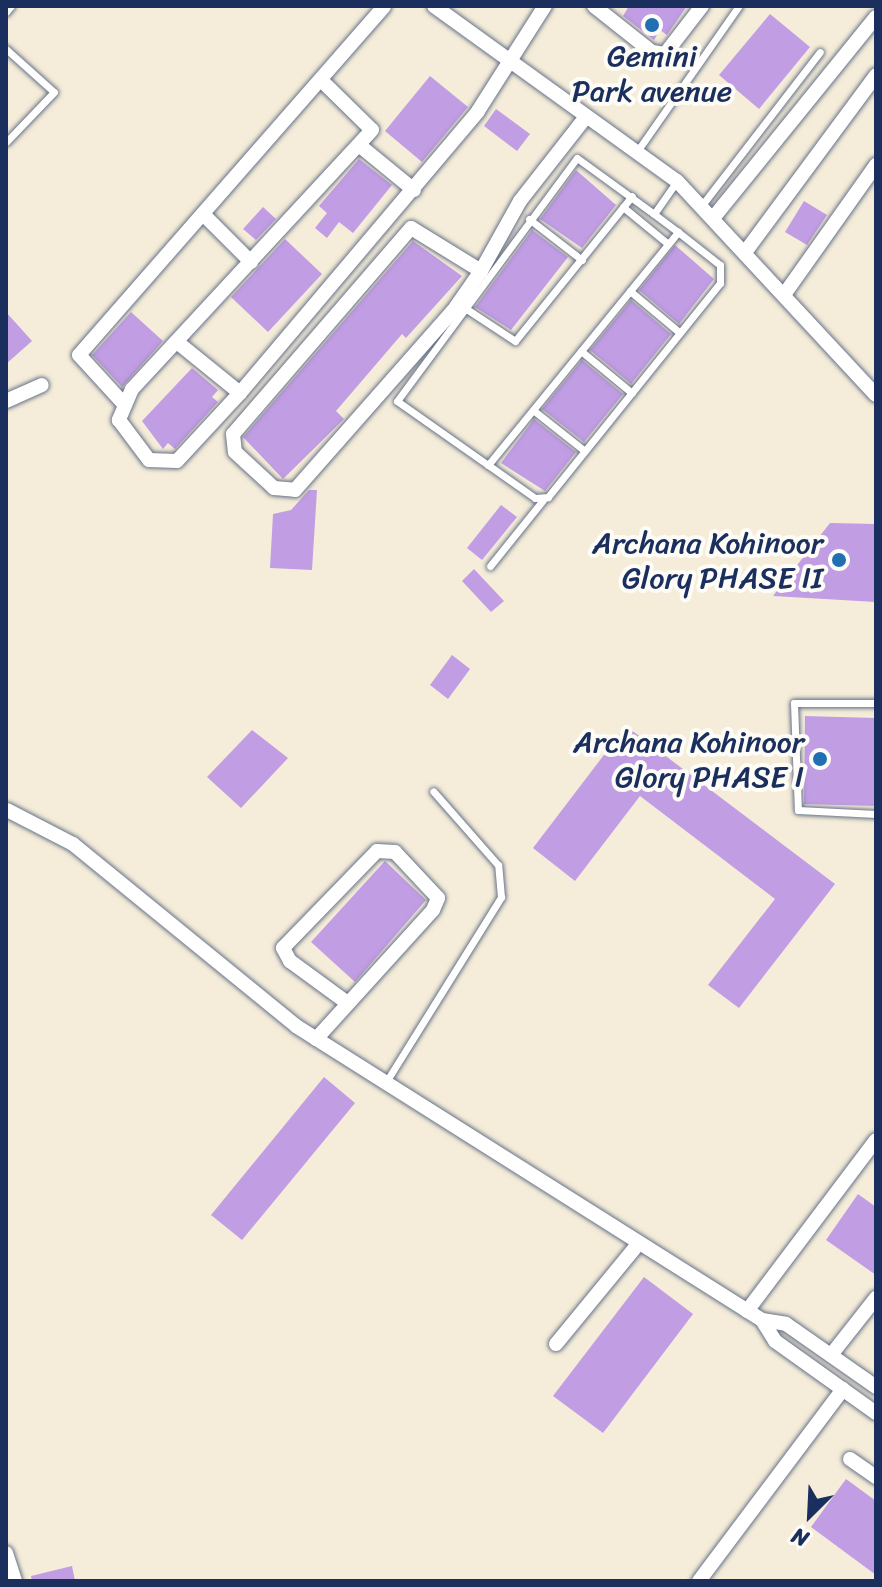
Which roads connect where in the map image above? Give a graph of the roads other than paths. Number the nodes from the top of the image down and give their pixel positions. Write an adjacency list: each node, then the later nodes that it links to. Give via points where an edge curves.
1 (11, 6): 8 (lane)
2 (384, 6): 14 (street)
3 (434, 6): 12 (street)
4 (545, 6): 12 (street)
5 (594, 6): 6 (street, via 652,52 665,54)
6 (702, 6)
7 (739, 6): 18 (lane)
8 (6, 12)
9 (876, 17): 27 (street)
10 (6, 49): 16 (lane, via 54,92)
11 (820, 52): 23 (lane)
12 (510, 65): 15 (street); 21 (street)
13 (876, 75): 31 (street)
14 (321, 80): 17 (street, via 373,126); 25 (street)
15 (585, 118): 18 (street); 34 (street, via 520,201)
16 (6, 142)
17 (359, 145): 21 (street); 33 (street)
18 (638, 150): 20 (street)
19 (876, 165): 36 (street)
20 (677, 181): 23 (street); 26 (lane)
21 (414, 190): 42 (street)
22 (632, 196): 24 (lane); 26 (lane); 28 (lane, via 577,158)
23 (702, 205): 27 (street)
24 (623, 207): 30 (lane); 32 (lane)
25 (203, 214): 33 (street); 46 (street, via 79,355)
26 (654, 214): 29 (lane)
27 (714, 217): 31 (street)
28 (529, 219): 32 (lane); 37 (lane)
29 (678, 232): 30 (lane); 38 (lane, via 723,270)
30 (668, 244): 35 (lane)
31 (746, 251): 36 (street)
32 (582, 260): 37 (lane, via 515,341)
33 (251, 262): 39 (street)
34 (481, 271): 34 (street, via 295,490 274,488 235,452 233,434 411,228)
35 (630, 291): 38 (lane); 40 (lane)
36 (786, 292): 44 (street)
37 (465, 308): 49 (lane, via 397,401)
38 (680, 333): 43 (lane)
39 (177, 342): 42 (street); 46 (street)
40 (581, 351): 43 (lane); 47 (lane)
41 (42, 385): 45 (street)
42 (240, 393): 46 (street, via 177,461 164,466 149,460 119,420)
43 (632, 393): 48 (lane)
44 (876, 395)
45 (6, 401)
46 (123, 403)
47 (533, 410): 48 (lane); 49 (lane)
48 (585, 451): 50 (lane)
49 (488, 465): 50 (lane)
50 (543, 500): 51 (lane)
51 (490, 566)
52 (876, 703): 55 (lane, via 794,703 798,810)
53 (433, 791): 58 (lane, via 498,865 501,897)
54 (7, 810): 57 (street, via 73,844)
55 (876, 814)
56 (346, 1002): 56 (street, via 438,898 395,852 377,851 283,948 290,961); 57 (street)
57 (316, 1039): 58 (street)
58 (386, 1082): 60 (street)
59 (876, 1140): 62 (street)
60 (639, 1243): 62 (street); 64 (street)
61 (876, 1298): 65 (street)
62 (747, 1311): 63 (street)
63 (762, 1320): 65 (street, via 786,1324); 67 (street, via 775,1341)
64 (556, 1344)
65 (831, 1355): 66 (street)
66 (876, 1387)
67 (843, 1389): 68 (street); 73 (street)
68 (876, 1413)
69 (850, 1459): 70 (street)
70 (876, 1477)
71 (6, 1553): 72 (street)
72 (15, 1581)
73 (699, 1581)

